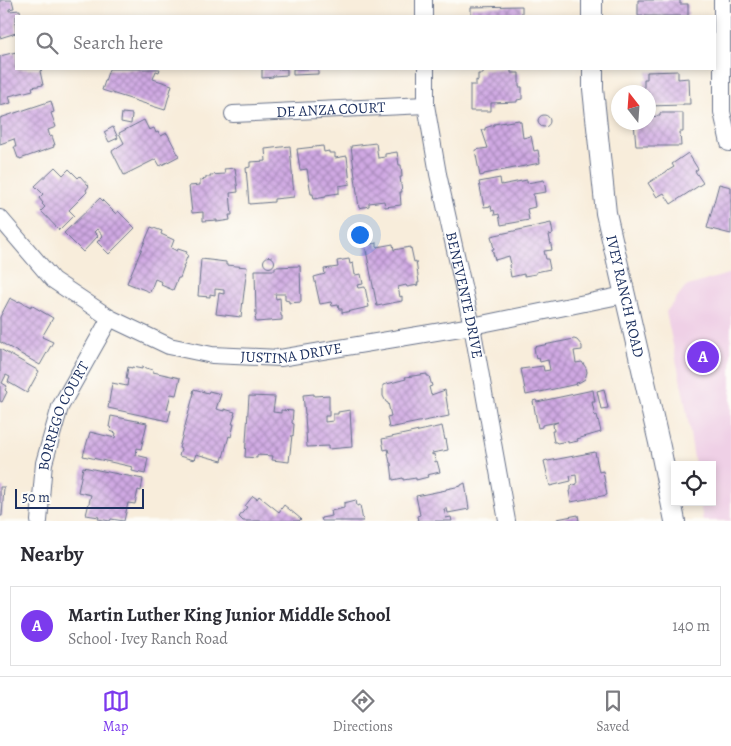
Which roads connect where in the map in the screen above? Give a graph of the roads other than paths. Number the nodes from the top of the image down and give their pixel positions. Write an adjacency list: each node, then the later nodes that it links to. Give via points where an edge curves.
1 (424, 0): 4 (street)
2 (592, 0): 5 (street)
3 (722, 0): 10 (street, via 722,112)
4 (424, 15)
5 (592, 15)
6 (426, 70): 8 (street, BENEVENTE DRIVE)
7 (593, 70): 12 (street, IVEY RANCH ROAD, via 606,212)
8 (426, 104): 9 (street, DE ANZA COURT); 14 (street, BENEVENTE DRIVE)
9 (233, 114)
10 (730, 143)
11 (0, 218): 13 (street, JUSTINA DRIVE, via 53,280)
12 (624, 296): 14 (street, JUSTINA DRIVE); 17 (street, IVEY RANCH ROAD)
13 (110, 318): 14 (street, JUSTINA DRIVE, via 169,346 212,355 280,358); 15 (street, BORREGO COURT, via 60,406 44,463)
14 (472, 326): 16 (street, BENEVENTE DRIVE)
15 (40, 521)
16 (507, 521)
17 (675, 521)

